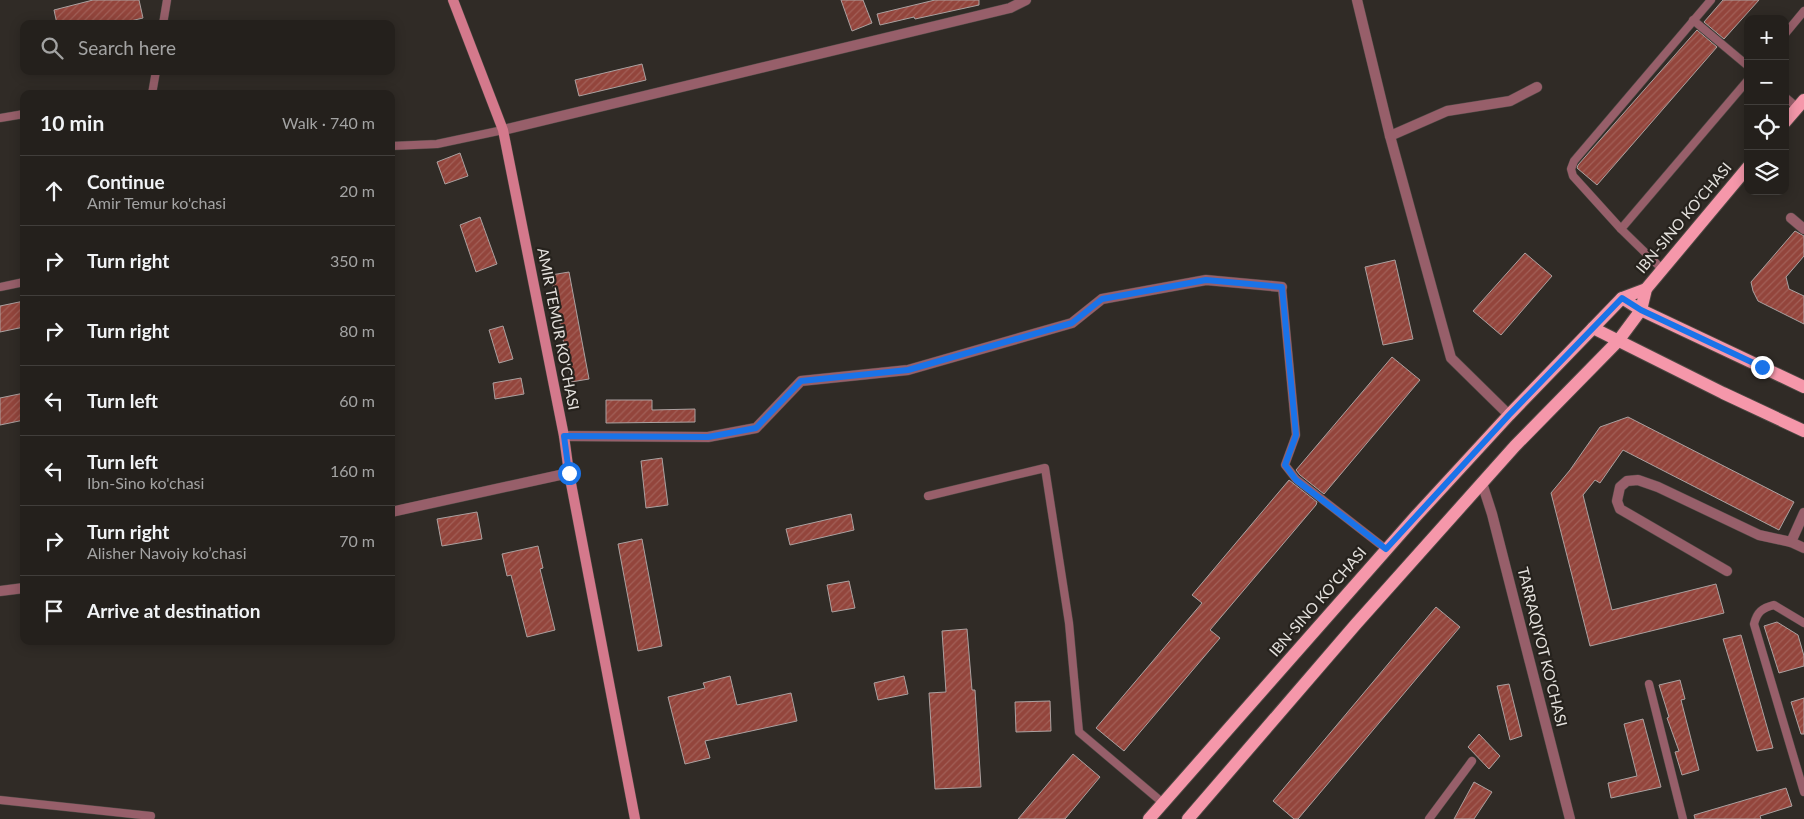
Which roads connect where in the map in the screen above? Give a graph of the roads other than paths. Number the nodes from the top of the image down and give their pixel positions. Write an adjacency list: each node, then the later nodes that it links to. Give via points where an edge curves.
1 (166, 0): 7 (lane)
2 (453, 0): 20 (main road, AMIR TEMUR KO'CHASI)
3 (1026, 0): 20 (street, via 1010,8)
4 (1357, 0): 21 (street)
5 (1711, 0): 8 (lane)
6 (1804, 11): 9 (lane)
7 (164, 20)
8 (1693, 20): 10 (lane); 25 (lane, via 1574,161 1571,169 1573,176)
9 (1789, 29)
10 (1744, 63)
11 (155, 75): 14 (lane)
12 (1744, 85): 25 (lane)
13 (1537, 87): 21 (street, via 1510,101 1447,111)
14 (153, 90)
15 (1789, 99): 16 (lane)
16 (1801, 104): 19 (main road)
17 (20, 115): 18 (lane)
18 (0, 118)
19 (1789, 118)
20 (503, 130): 22 (lane, via 437,144); 39 (main road, AMIR TEMUR KO'CHASI)
21 (1390, 136): 37 (street, via 1451,358)
22 (395, 146)
23 (1744, 172): 27 (main road, IBN-SINO KO'CHASI)
24 (1791, 218): 26 (street)
25 (1621, 229): 27 (lane)
26 (1804, 229)
27 (1662, 269): 31 (main road, IBN-SINO KO'CHASI)
28 (20, 283): 29 (lane)
29 (0, 287)
30 (1282, 287): 39 (street, via 1206,280 1102,299 1072,323 908,370 801,381 756,428 708,437); 47 (lane, via 1296,435 1285,465 1296,480)
31 (1646, 289): 32 (main road, IBN-SINO KO'CHASI); 33 (main road, IBN-SINO KO'CHASI)
32 (1622, 298): 33 (main road); 34 (main road, IBN-SINO KO'CHASI)
33 (1641, 310): 35 (main road, IBN-SINO KO'CHASI); 36 (main road)
34 (1593, 328): 35 (main road); 37 (main road, IBN-SINO KO'CHASI)
35 (1618, 341): 38 (main road); 41 (main road, IBN-SINO KO'CHASI)
36 (1804, 387)
37 (1509, 415): 47 (main road, IBN-SINO KO'CHASI)
38 (1804, 431)
39 (564, 436): 40 (main road, AMIR TEMUR KO'CHASI)
40 (569, 473): 43 (street); 58 (main road, AMIR TEMUR KO'CHASI)
41 (1482, 483): 60 (main road, IBN-SINO KO'CHASI); 62 (street, TARRAQIYOT KO'CHASI)
42 (928, 496): 56 (lane, via 1045,468 1069,623 1079,732)
43 (395, 511)
44 (1804, 513): 45 (street)
45 (1791, 542): 46 (street); 48 (street, via 1759,535 1638,480 1626,481 1620,487 1617,501 1620,509)
46 (1804, 548)
47 (1386, 549): 56 (main road, IBN-SINO KO'CHASI)
48 (1727, 571)
49 (20, 588): 50 (street)
50 (0, 591)
51 (1804, 623): 54 (lane, via 1774,605 1764,607 1756,615 1754,624)
52 (1649, 684): 63 (lane)
53 (1472, 761): 61 (lane)
54 (1804, 792)
55 (0, 800): 57 (lane)
56 (1163, 803): 59 (main road, IBN-SINO KO'CHASI)
57 (151, 816)
58 (635, 819)
59 (1149, 819)
60 (1188, 819)
61 (1429, 819)
62 (1570, 819)
63 (1683, 819)

